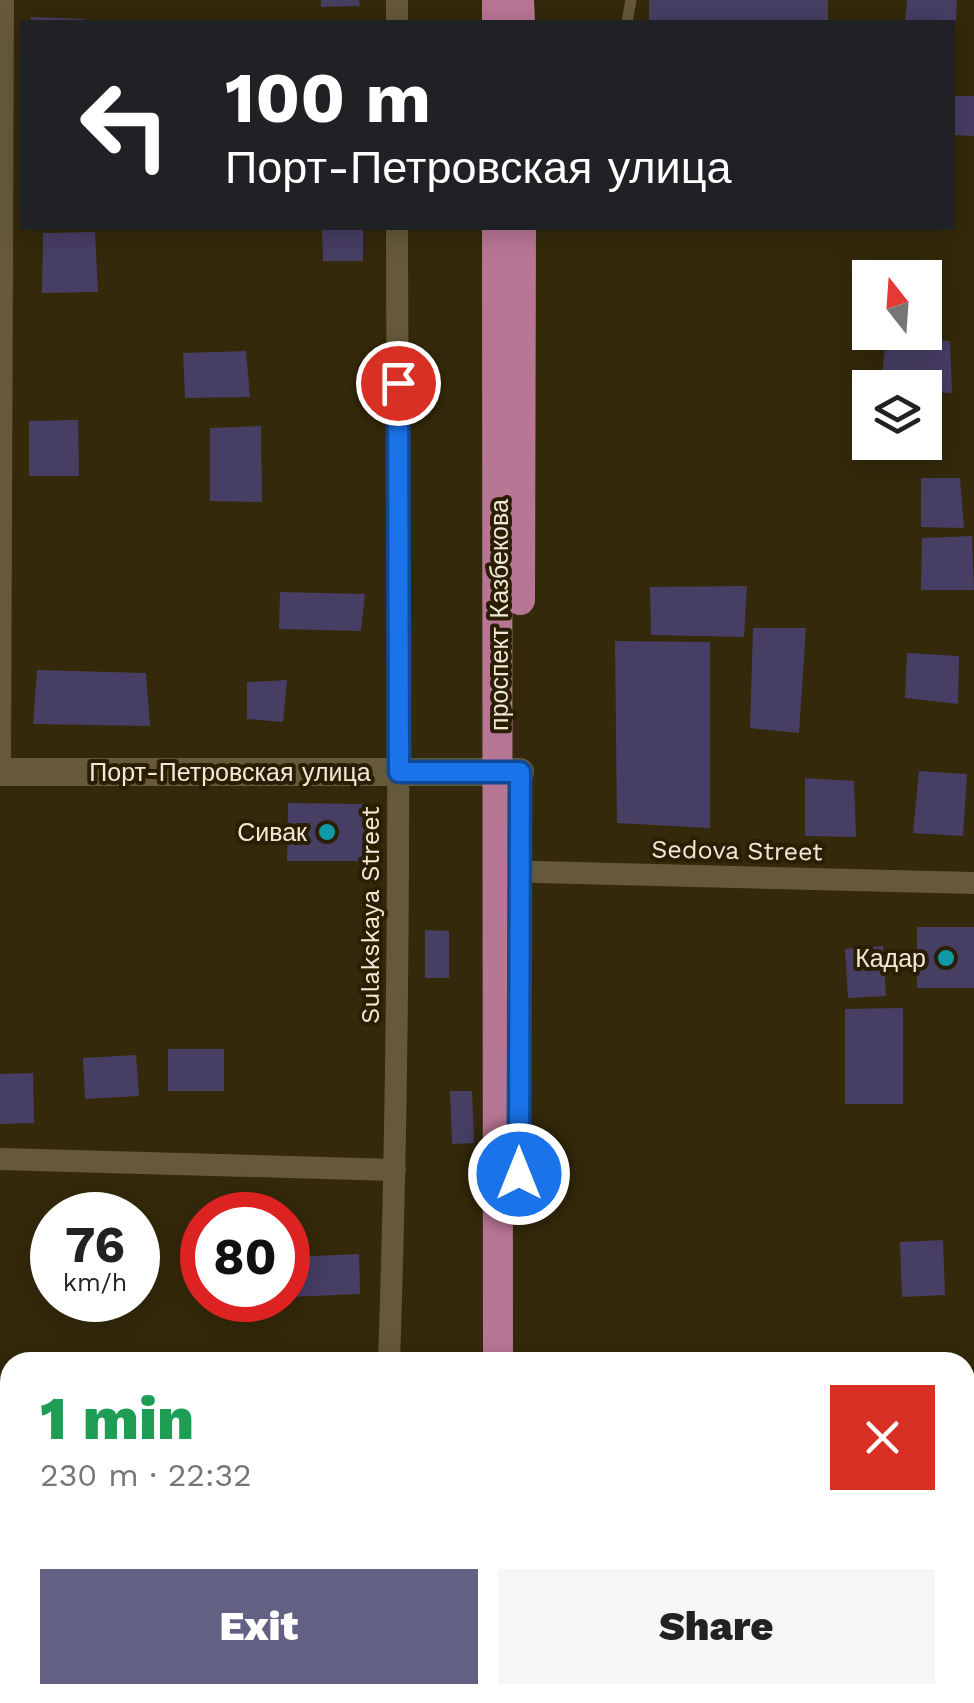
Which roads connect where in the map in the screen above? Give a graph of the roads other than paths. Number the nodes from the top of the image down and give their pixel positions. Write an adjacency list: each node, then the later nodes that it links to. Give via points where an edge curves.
1 (3, 0): 5 (street)
2 (397, 230): 7 (street, Sulakskaya Street)
3 (497, 230): 8 (highway, проспект Казбекова)
4 (521, 230): 8 (highway, проспект Казбекова)
5 (0, 760)
6 (0, 772): 7 (street, Порт-Петровская улица)
7 (399, 772): 8 (street, Порт-Петровская улица); 12 (street, Sulakskaya Street)
8 (510, 772): 9 (highway, проспект Казбекова)
9 (508, 871): 10 (street, Sedova Street); 14 (highway, проспект Казбекова); 15 (highway, проспект Казбекова)
10 (974, 883)
11 (0, 1159): 12 (street)
12 (396, 1170): 13 (street, Sulakskaya Street)
13 (388, 1352)
14 (498, 1352)
15 (519, 1352)

